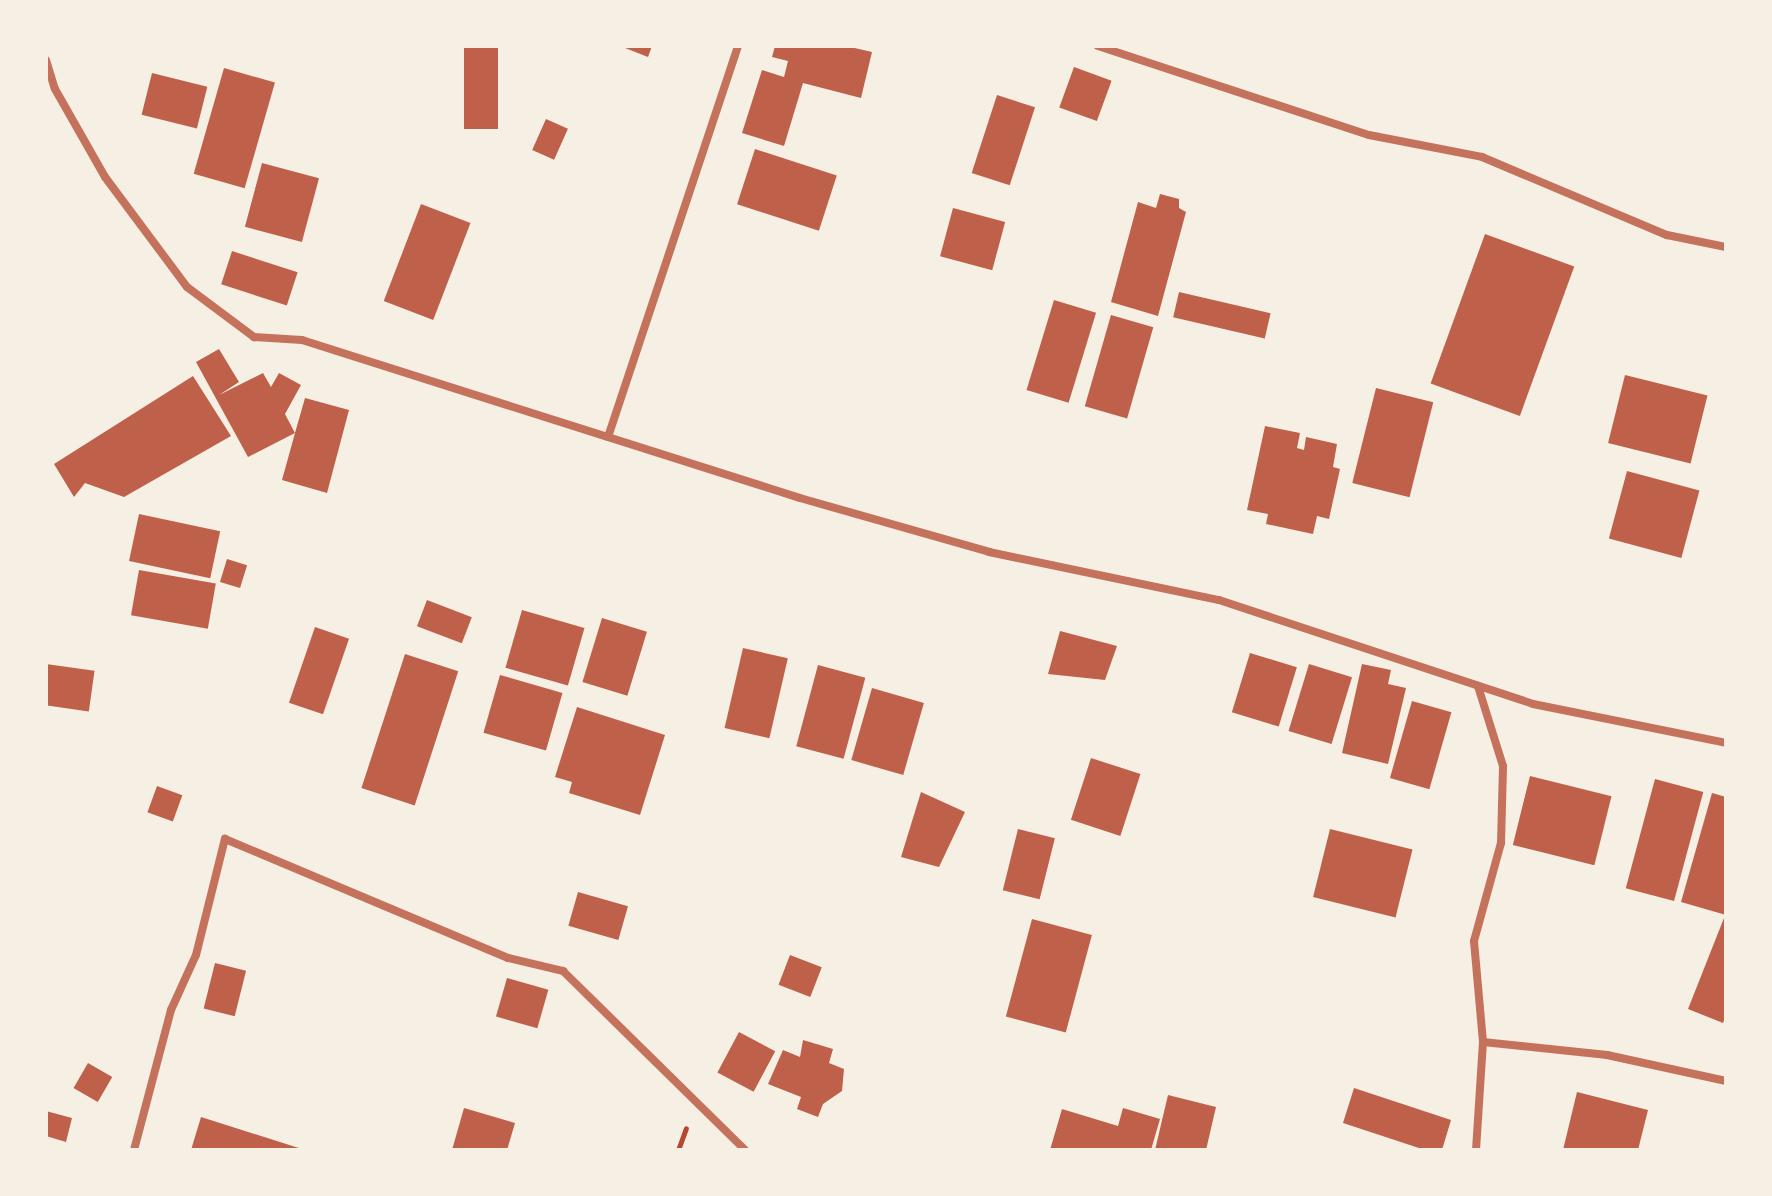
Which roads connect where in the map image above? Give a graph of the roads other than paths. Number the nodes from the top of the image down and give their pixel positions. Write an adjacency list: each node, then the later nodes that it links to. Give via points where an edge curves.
1 (738, 46): 5 (street)
2 (1098, 46): 4 (street, via 1369,135 1482,157 1667,235)
3 (46, 60): 5 (street, via 55,89 105,177 159,250 187,287 254,337 302,340)
4 (1726, 247)
5 (608, 437): 6 (street, via 989,552 1219,600)
6 (1478, 686): 7 (street, via 1533,704); 8 (street, via 1503,766 1501,843 1474,941)
7 (1726, 743)
8 (1483, 1042): 9 (street, via 1607,1055); 12 (street)
9 (1726, 1081)
10 (134, 1150): 11 (street, via 171,1010 196,955 225,839 508,958 563,971)
11 (745, 1150)
12 (1476, 1150)

